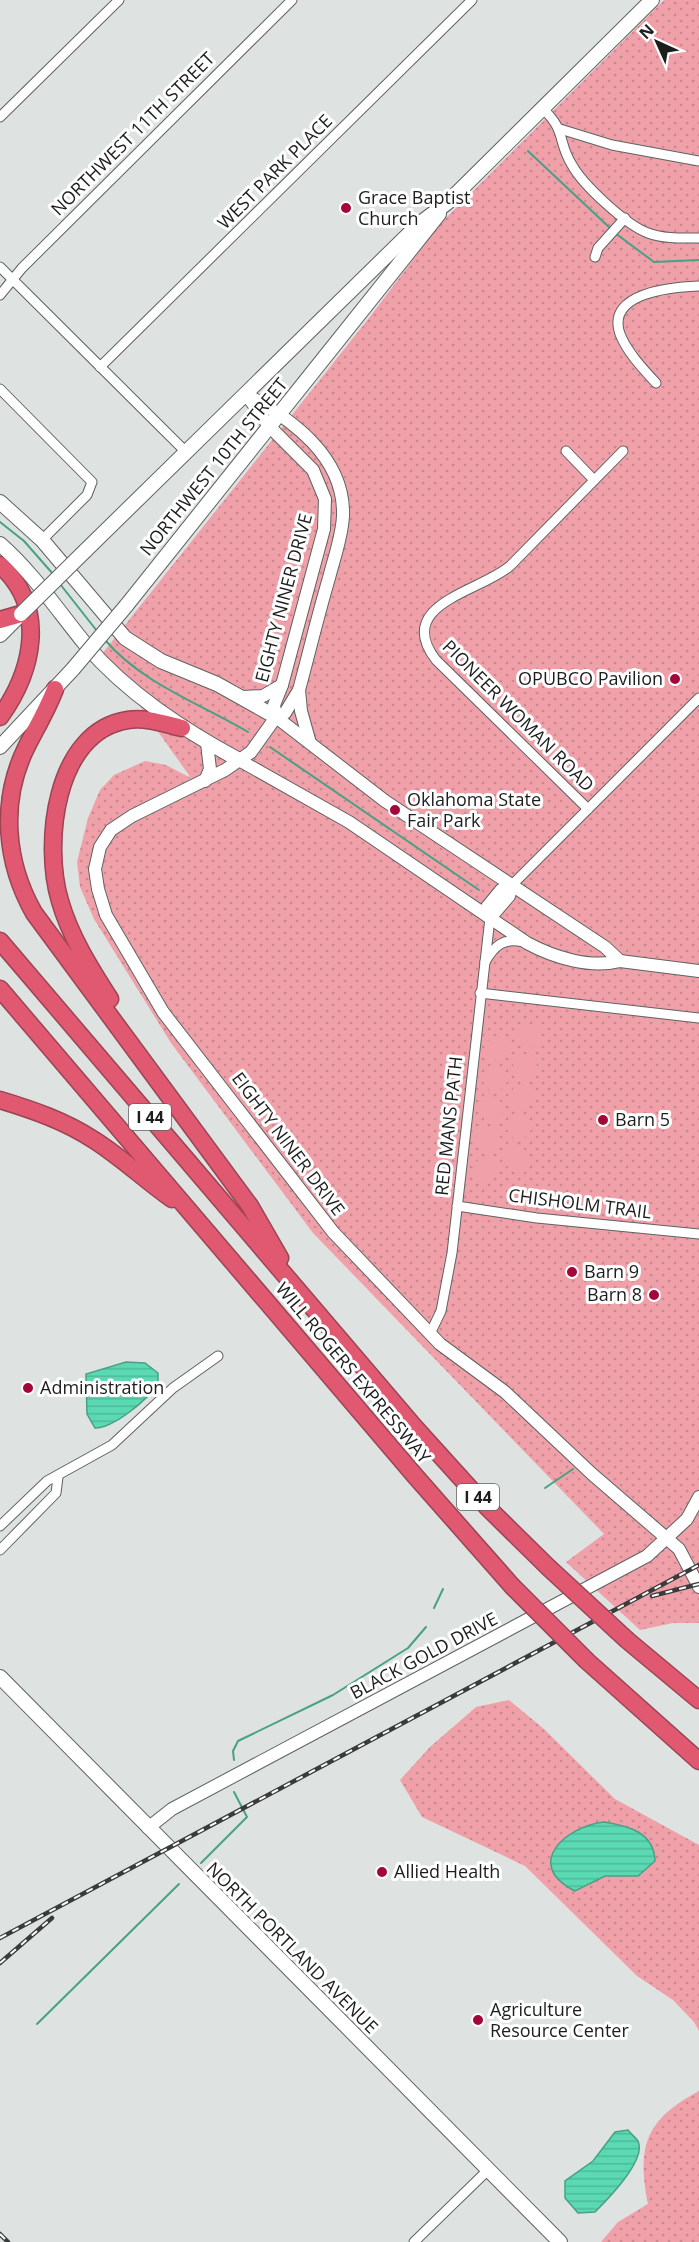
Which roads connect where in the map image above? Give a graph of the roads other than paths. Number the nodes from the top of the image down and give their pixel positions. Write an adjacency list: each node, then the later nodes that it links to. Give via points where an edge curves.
1 (119, 0): 6 (street)
2 (292, 0): 14 (street, NORTHWEST 11TH STREET)
3 (472, 0): 17 (street, WEST PARK PLACE)
4 (652, 0): 5 (main road, NORTHWEST 10TH STREET)
5 (542, 108): 7 (street); 9 (main road, NORTHWEST 10TH STREET)
6 (0, 117)
7 (560, 129): 8 (street, via 612,145); 10 (street, via 577,172)
8 (699, 161)
9 (447, 203): 20 (main road, NORTHWEST 10TH STREET, via 419,224); 21 (main road, NORTHWEST 10TH STREET)
10 (622, 221): 11 (street, via 653,235); 12 (street, via 596,250)
11 (699, 238)
12 (595, 257)
13 (0, 267): 14 (street)
14 (13, 280): 16 (street, NORTHWEST 11TH STREET); 17 (street)
15 (699, 286): 18 (street, via 644,294 622,312 620,333)
16 (0, 295)
17 (100, 367): 24 (street)
18 (656, 383)
19 (0, 388): 28 (street, via 92,482 87,495)
20 (245, 394): 21 (street, EIGHTY NINER DRIVE); 22 (street, EIGHTY NINER DRIVE); 24 (main road, NORTHWEST 10TH STREET)
21 (281, 413): 22 (main road, NORTHWEST 10TH STREET); 34 (street, EIGHTY NINER DRIVE, via 330,462 341,485 343,506 341,534)
22 (269, 426): 32 (street, EIGHTY NINER DRIVE, via 313,470 322,489 326,514); 33 (main road, NORTHWEST 10TH STREET, bridge)
23 (566, 451): 26 (street)
24 (186, 452): 31 (main road, NORTHWEST 10TH STREET, bridge)
25 (623, 452): 26 (street, PIONEER WOMAN ROAD)
26 (594, 480): 45 (street, PIONEER WOMAN ROAD, via 502,573 441,605 423,630 427,648 440,665)
27 (0, 502): 28 (main road)
28 (42, 540): 35 (main road, via 125,638 146,653)
29 (0, 544): 39 (main road, via 116,676)
30 (0, 565): 37 (highway, via 24,596 32,634 22,678)
31 (7, 623)
32 (282, 685): 35 (street, via 263,696); 38 (street, EIGHTY NINER DRIVE, via 274,705)
33 (55, 689): 42 (main road, NORTHWEST 10TH STREET); 56 (highway, via 12,786 12,861 34,913)
34 (299, 690): 38 (street, EIGHTY NINER DRIVE, via 285,712); 41 (street)
35 (243, 697): 38 (main road)
36 (699, 698): 45 (street)
37 (0, 717)
38 (276, 717): 41 (street); 43 (street, EIGHTY NINER DRIVE, via 251,752)
39 (182, 728): 40 (main road); 56 (highway, via 136,720 103,730 80,752 62,784 52,828 54,875 66,920 114,1005)
40 (207, 742): 43 (main road); 44 (street, via 210,769)
41 (310, 743): 46 (street, via 385,801)
42 (0, 747)
43 (239, 760): 44 (street, EIGHTY NINER DRIVE); 47 (street, via 349,822)
44 (205, 781): 62 (street, EIGHTY NINER DRIVE, via 123,821 107,835 95,869 106,915 163,1011 285,1172 333,1232)
45 (588, 809): 46 (street)
46 (512, 885): 47 (street, via 509,896); 50 (street)
47 (490, 918): 49 (street); 51 (street, RED MANS PATH)
48 (0, 941): 61 (highway, WILL ROGERS EXPRESSWAY / I 44)
49 (527, 943): 50 (street, via 567,959 609,964); 51 (street, via 514,940 499,944)
50 (620, 961): 52 (street)
51 (483, 967): 54 (street, RED MANS PATH)
52 (699, 971)
53 (0, 989): 59 (highway, WILL ROGERS EXPRESSWAY / I 44)
54 (480, 993): 55 (street); 58 (street, RED MANS PATH)
55 (699, 1018)
56 (133, 1048): 61 (highway, via 250,1206)
57 (0, 1100): 59 (highway, via 72,1126)
58 (457, 1206): 60 (street, CHISHOLM TRAIL); 62 (street, RED MANS PATH, via 441,1311)
59 (189, 1210): 74 (highway, WILL ROGERS EXPRESSWAY / I 44, bridge, via 512,1586 587,1661)
60 (699, 1234)
61 (300, 1293): 73 (highway, WILL ROGERS EXPRESSWAY / I 44, bridge, via 442,1457 548,1567)
62 (430, 1334): 69 (street, EIGHTY NINER DRIVE, via 505,1392 570,1455)
63 (218, 1356): 64 (street, via 166,1394 112,1444)
64 (58, 1477): 66 (street, via 40,1486); 68 (street, via 56,1493)
65 (699, 1497): 69 (street, BLACK GOLD DRIVE, via 687,1519)
66 (11, 1515): 67 (street); 68 (street)
67 (0, 1526)
68 (24, 1526): 70 (street)
69 (668, 1539): 71 (street, EIGHTY NINER DRIVE, via 679,1549); 75 (street, BLACK GOLD DRIVE, via 613,1576 172,1809)
70 (0, 1550)
71 (699, 1587)
72 (0, 1677): 75 (main road, NORTH PORTLAND AVENUE)
73 (699, 1700)
74 (699, 1761)
75 (148, 1828): 76 (main road, NORTH PORTLAND AVENUE)
76 (488, 2170): 77 (street); 78 (main road, NORTH PORTLAND AVENUE)
77 (414, 2242)
78 (560, 2242)

